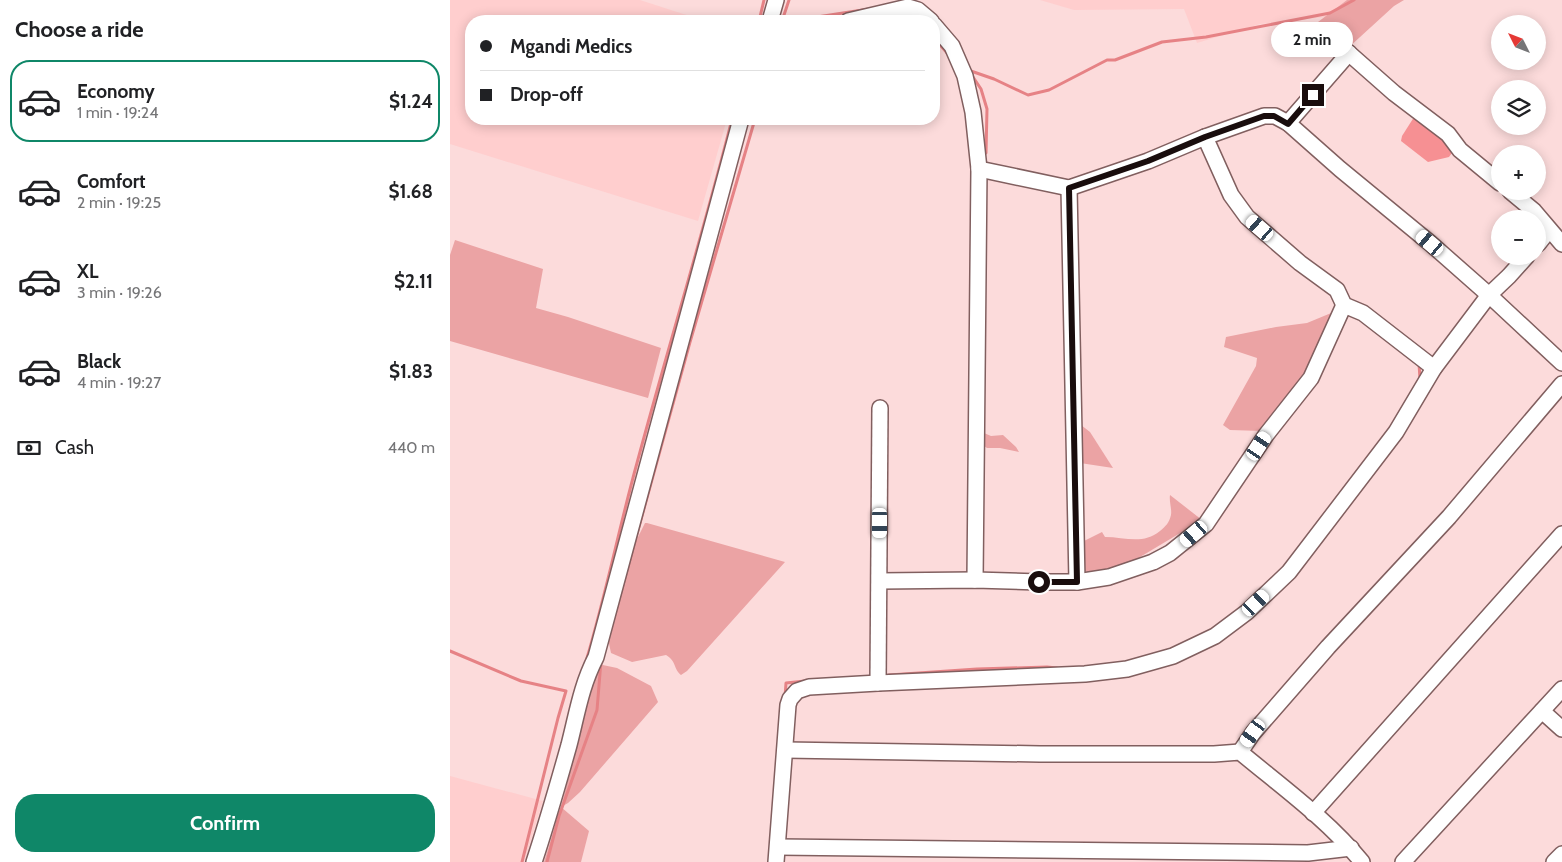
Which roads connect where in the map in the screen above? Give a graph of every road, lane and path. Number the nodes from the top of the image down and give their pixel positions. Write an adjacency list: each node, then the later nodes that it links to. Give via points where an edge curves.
1 (776, 0): 2 (street)
2 (772, 15)
3 (874, 15): 4 (street, via 908,7)
4 (924, 15)
5 (940, 32): 11 (street, via 952,46 965,76 973,112)
6 (1335, 41): 7 (street)
7 (1349, 53): 8 (street); 12 (street, via 1448,134 1460,150)
8 (1288, 124): 10 (street, via 1269,115); 19 (street)
9 (739, 125): 39 (street, via 596,657 581,693 552,808)
10 (1205, 137): 13 (street); 20 (street, via 1231,194 1247,217 1337,290)
11 (979, 169): 13 (street); 26 (street)
12 (1491, 176)
13 (1069, 188): 28 (street)
14 (1521, 200): 15 (street)
15 (1549, 230): 16 (street); 17 (street)
16 (1546, 234)
17 (1562, 244)
18 (1519, 265): 19 (street)
19 (1489, 295): 21 (street); 22 (street)
20 (1344, 305): 22 (street, via 1363,313); 28 (street, via 1311,378 1266,435 1206,524 1170,553 1153,562 1109,577)
21 (1562, 363)
22 (1434, 368): 29 (street, via 1396,432 1288,572 1247,612 1216,636 1173,656 1127,669 1085,674)
23 (1562, 384): 34 (street, via 1449,518 1303,676)
24 (880, 408): 27 (street)
25 (1562, 534): 35 (street)
26 (975, 580): 27 (street); 28 (street)
27 (880, 581): 29 (street)
28 (1077, 582)
29 (878, 683): 33 (street, via 809,687 797,691 788,705)
30 (1562, 689): 31 (street)
31 (1542, 711): 32 (street); 41 (street)
32 (1562, 729)
33 (785, 750): 34 (street, via 1040,754); 37 (street)
34 (1240, 752): 35 (street)
35 (1313, 812): 36 (street)
36 (1351, 848): 37 (street, via 1308,854); 40 (street)
37 (777, 854)
38 (1562, 854): 42 (street)
39 (534, 862)
40 (1362, 862)
41 (1403, 862)
42 (1554, 862)

